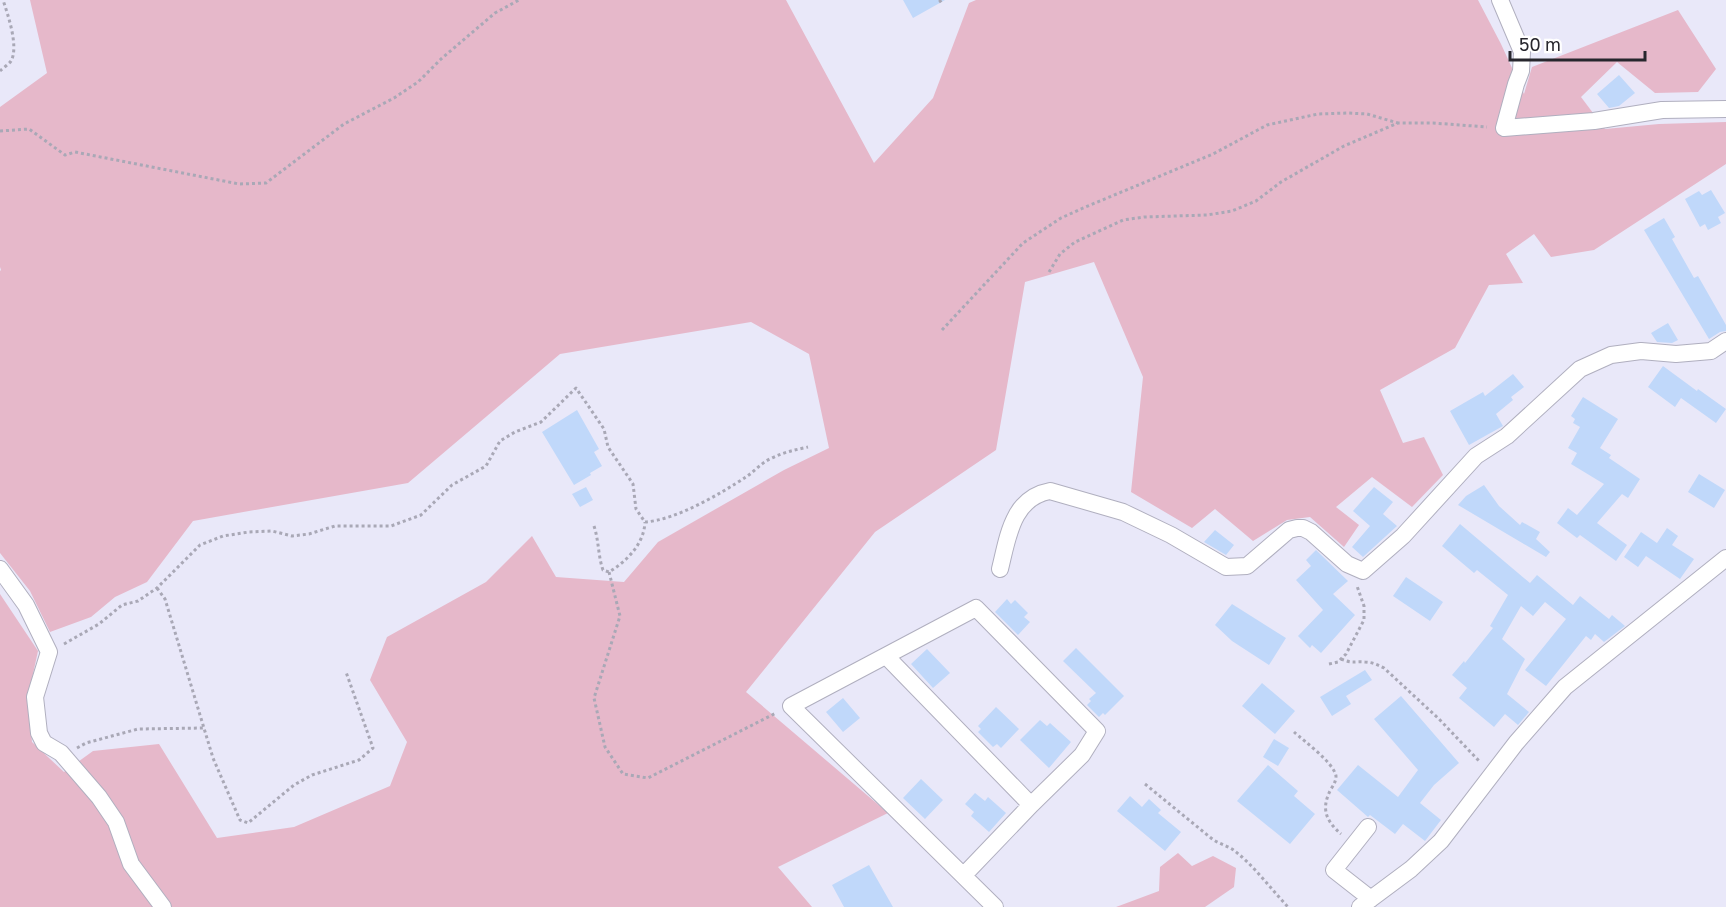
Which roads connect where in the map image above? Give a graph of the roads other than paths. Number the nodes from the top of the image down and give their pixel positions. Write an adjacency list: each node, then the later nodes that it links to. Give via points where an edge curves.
1 (1500, 0): 2 (street, via 1522,52 1521,71 1504,128 1594,121 1662,110)
2 (1726, 109)
3 (1726, 341): 6 (street, via 1711,351 1611,355 1580,369 1507,436 1476,456 1403,536 1363,571 1347,564 1303,528 1289,530 1247,566 1226,567 1123,512 1050,491 1038,493 1020,508)
4 (1726, 558): 11 (street, via 1564,687 1441,841)
5 (0, 569): 12 (street, via 26,605 50,652 35,697 39,733 44,743 59,752 105,805 116,822 130,864)
6 (1000, 569)
7 (886, 656): 8 (street); 8 (street, via 976,608 1097,731 1082,755); 10 (street, via 791,706)
8 (1031, 805): 10 (street)
9 (1368, 826): 11 (street, via 1334,870)
10 (964, 876): 13 (street)
11 (1366, 903)
12 (163, 907)
13 (995, 907)

